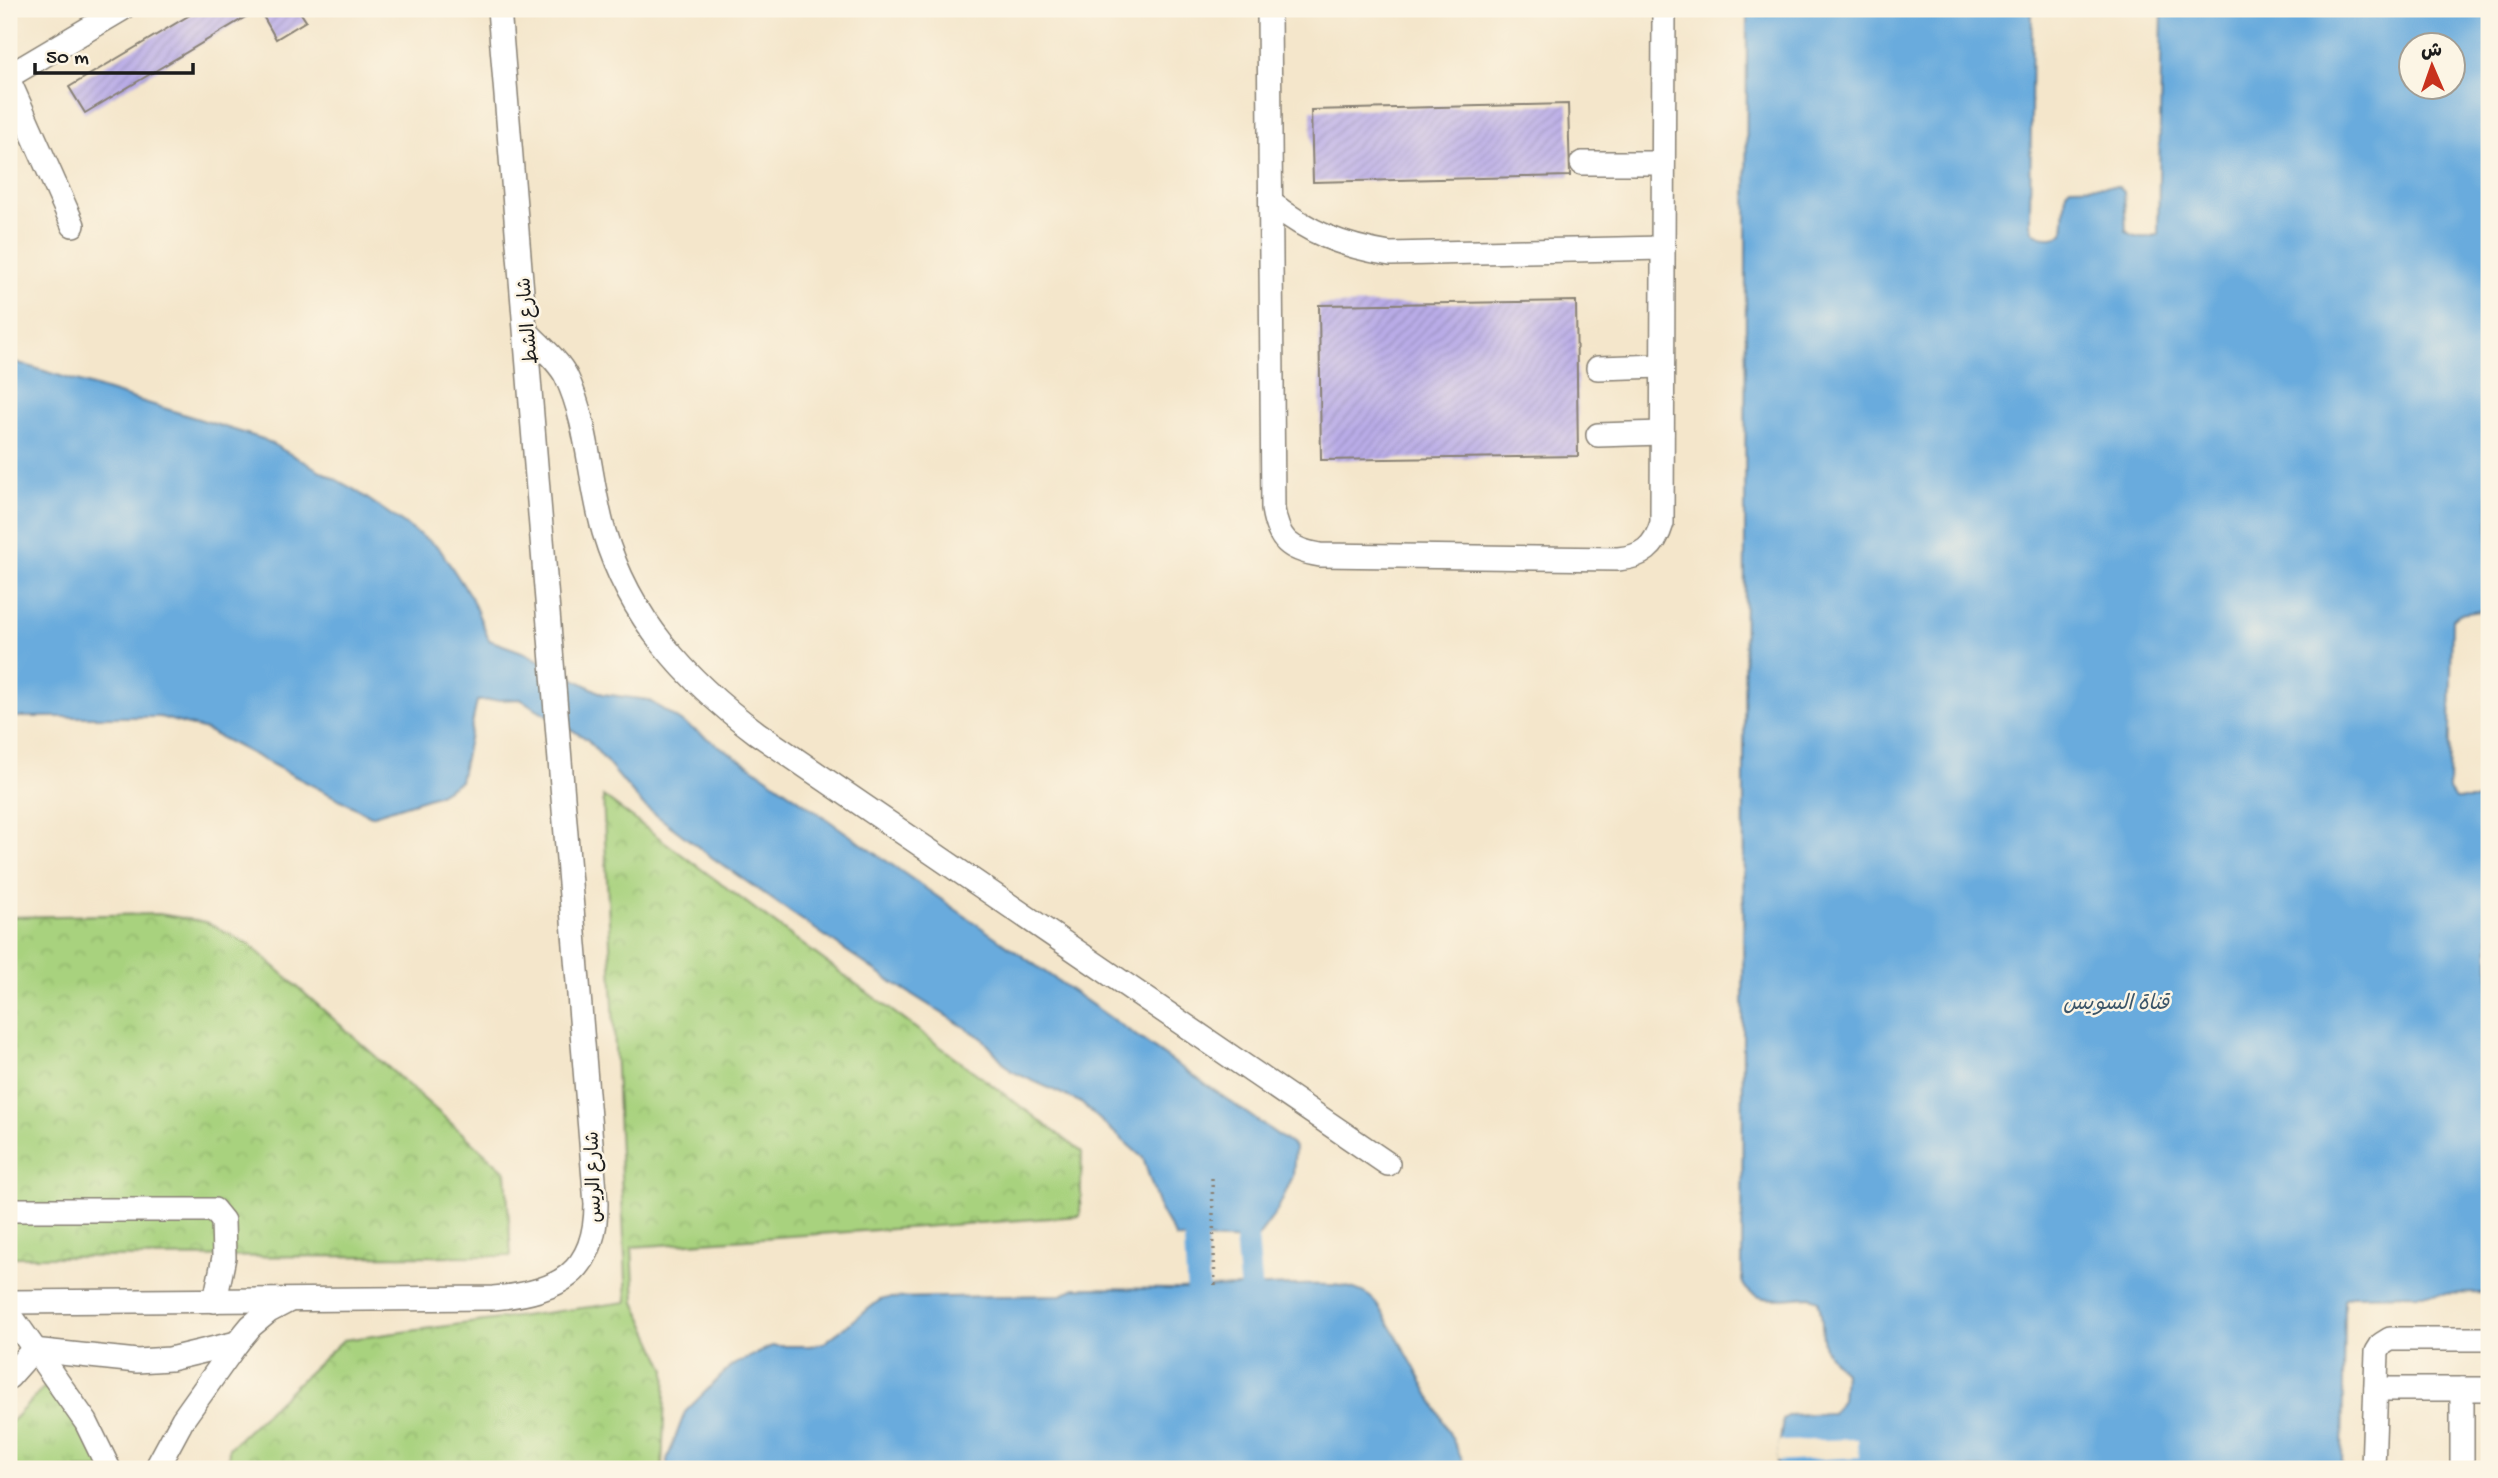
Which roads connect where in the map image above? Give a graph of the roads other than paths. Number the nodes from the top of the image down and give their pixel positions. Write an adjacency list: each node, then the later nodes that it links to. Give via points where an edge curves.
1 (122, 9): 5 (street)
2 (499, 9): 11 (street, شارع الشط)
3 (1269, 9): 8 (street)
4 (1664, 9): 7 (street)
5 (9, 78): 9 (street)
6 (1582, 163): 7 (street)
7 (1663, 163): 10 (street)
8 (1271, 203): 10 (street, via 1326,238 1390,254); 14 (street, via 1273,509 1281,535 1302,552 1633,558 1647,551 1662,523)
9 (73, 225)
10 (1663, 248): 12 (street)
11 (527, 332): 16 (street, شارع الشط); 17 (street, via 565,373 618,570 681,668 718,704)
12 (1662, 366): 13 (street); 14 (street)
13 (1598, 368)
14 (1662, 433): 15 (street)
15 (1598, 435)
16 (550, 634): 19 (street, شارع الريس, via 596,1204 591,1246 564,1279 524,1296)
17 (1388, 1164)
18 (9, 1210): 20 (street, via 214,1210 223,1221 224,1257)
19 (289, 1300): 20 (street, شارع الريس); 24 (street, via 269,1311)
20 (215, 1301): 21 (street, شارع الريس)
21 (9, 1302)
22 (9, 1313): 25 (street)
23 (2489, 1339): 27 (street, via 2390,1339 2377,1352)
24 (237, 1343): 25 (street, via 170,1359 137,1361); 31 (street, via 183,1419)
25 (33, 1350): 26 (street); 30 (street, via 86,1422)
26 (9, 1377)
27 (2375, 1389): 28 (street); 32 (street)
28 (2462, 1389): 29 (street); 33 (street)
29 (2489, 1389)
30 (109, 1469)
31 (156, 1469)
32 (2373, 1469)
33 (2462, 1469)

